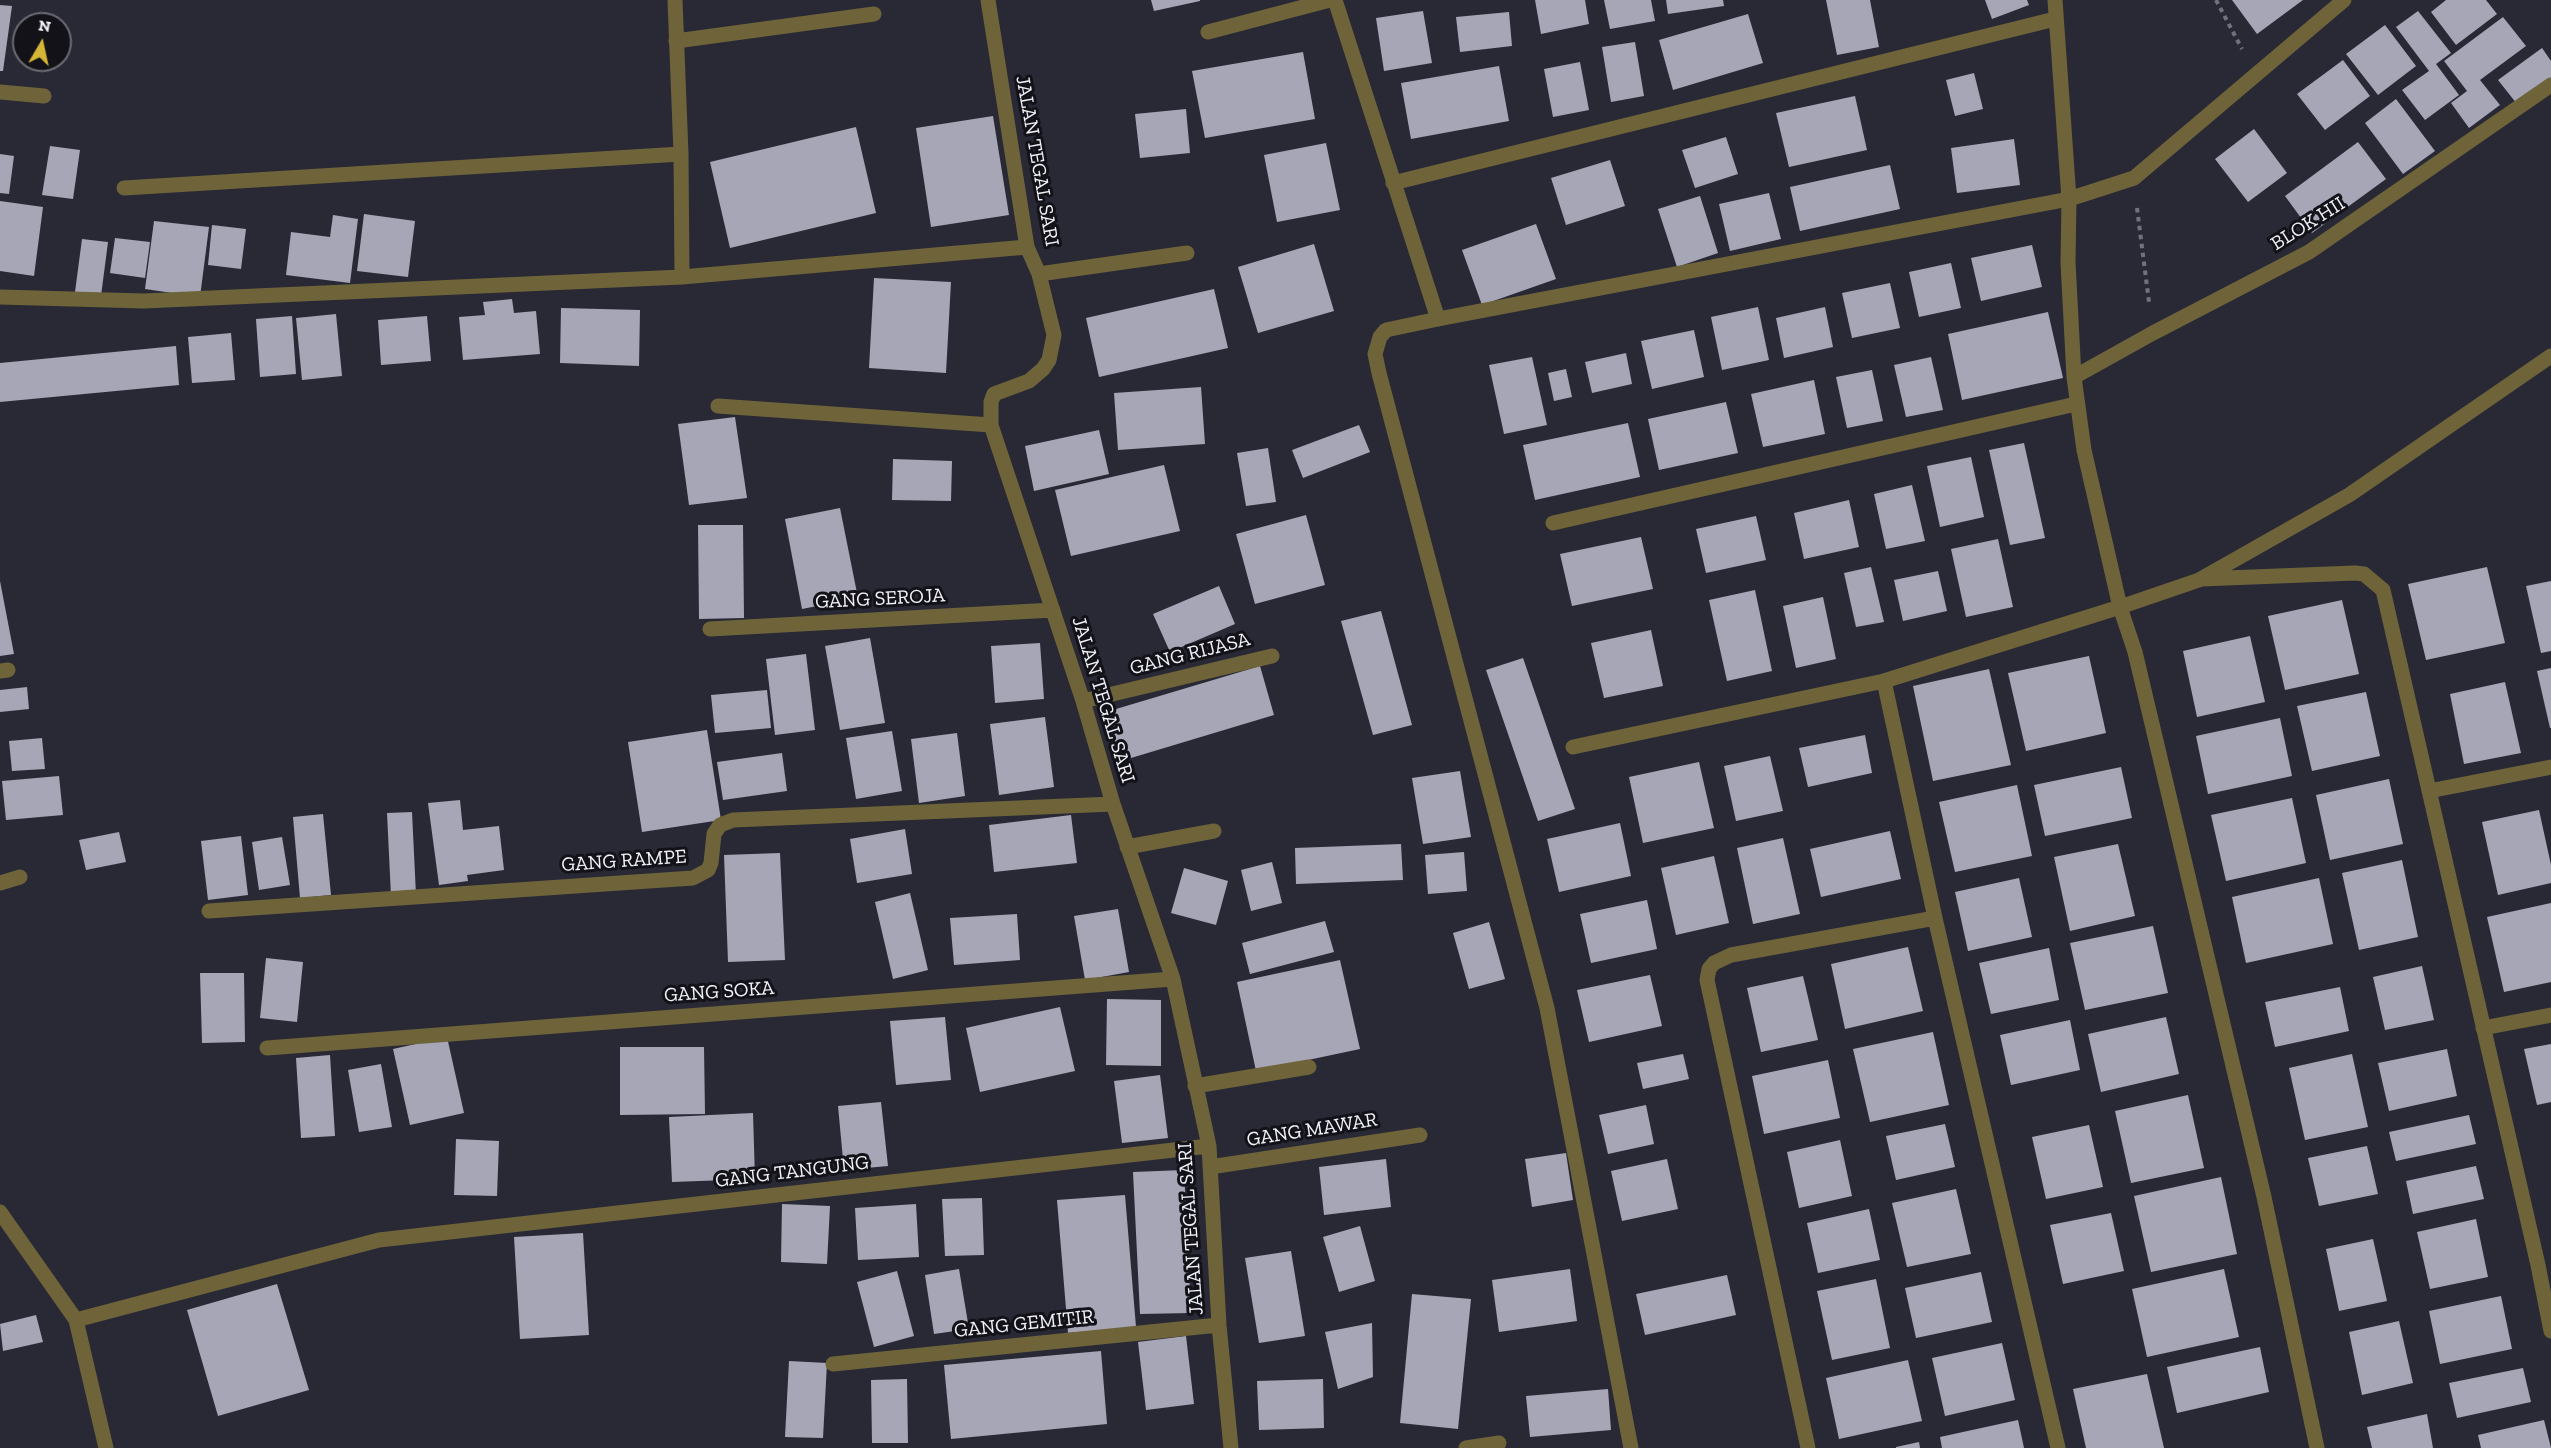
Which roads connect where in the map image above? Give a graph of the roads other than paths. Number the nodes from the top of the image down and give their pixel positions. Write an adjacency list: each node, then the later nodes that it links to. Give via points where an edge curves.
1 (675, 0): 10 (street)
2 (988, 0): 18 (street, JALAN TEGAL SARI)
3 (1330, 0): 9 (street)
4 (1335, 0): 15 (street)
5 (2055, 0): 8 (street)
6 (2344, 0): 17 (street, via 2134,178)
7 (874, 14): 10 (street)
8 (2055, 19): 15 (street); 17 (street)
9 (1208, 32)
10 (676, 41): 14 (street)
11 (2551, 85): 25 (street, BLOK HII, via 2309,252)
12 (0, 92): 13 (street)
13 (44, 96)
14 (681, 154): 16 (street); 21 (street)
15 (1393, 183): 23 (street)
16 (124, 188)
17 (2069, 199): 23 (street); 25 (street)
18 (1028, 247): 20 (street, JALAN TEGAL SARI); 21 (street)
19 (1187, 253): 20 (street)
20 (1039, 274): 28 (street, JALAN TEGAL SARI, via 1054,335 1049,360 1029,381 994,394)
21 (682, 277): 22 (street, via 144,301)
22 (0, 297)
23 (1438, 319): 66 (street, via 1386,330 1375,354 1547,1008)
24 (2551, 356): 30 (street, via 2349,495)
25 (2074, 376): 26 (street)
26 (2076, 404): 29 (street); 31 (street)
27 (718, 406): 28 (street)
28 (991, 425): 32 (street, JALAN TEGAL SARI)
29 (1553, 523)
30 (2199, 580): 31 (street); 39 (street, via 2355,573 2374,581 2387,598)
31 (2120, 607): 35 (street); 69 (street, via 2138,664 2264,1197)
32 (1053, 610): 33 (street, GANG SEROJA); 36 (street, JALAN TEGAL SARI)
33 (710, 629)
34 (1272, 656): 36 (street, GANG RIJASA)
35 (1884, 681): 37 (street); 46 (street)
36 (1083, 701): 40 (street, JALAN TEGAL SARI)
37 (1573, 747)
38 (2551, 767): 39 (street)
39 (2429, 791): 49 (street)
40 (1113, 804): 42 (street, JALAN TEGAL SARI); 45 (street, GANG RAMPE, via 733,820 720,825 714,834 708,870 693,878)
41 (1214, 831): 42 (street)
42 (1127, 847): 47 (street, JALAN TEGAL SARI)
43 (20, 877): 44 (street)
44 (0, 883)
45 (209, 911)
46 (1935, 918): 67 (street, via 1731,955 1709,969 1707,980); 68 (street)
47 (1173, 979): 50 (street, GANG SOKA); 52 (street, JALAN TEGAL SARI)
48 (2551, 1015): 49 (street)
49 (2483, 1028): 57 (street)
50 (267, 1048)
51 (1309, 1067): 52 (street)
52 (1195, 1086): 54 (street, JALAN TEGAL SARI)
53 (1420, 1135): 55 (street, GANG MAWAR)
54 (1209, 1146): 55 (street, JALAN TEGAL SARI); 58 (street, GANG TANGUNG, via 380,1240)
55 (1210, 1167): 59 (street, JALAN TEGAL SARI)
56 (0, 1212): 58 (street)
57 (2545, 1264): 60 (street)
58 (76, 1320): 63 (street)
59 (1219, 1325): 61 (street, GANG GEMITIR); 64 (street, JALAN TEGAL SARI)
60 (2551, 1331)
61 (833, 1364)
62 (1499, 1443): 65 (street)
63 (106, 1448)
64 (1231, 1448)
65 (1466, 1448)
66 (1631, 1448)
67 (1808, 1448)
68 (2058, 1448)
69 (2317, 1448)

